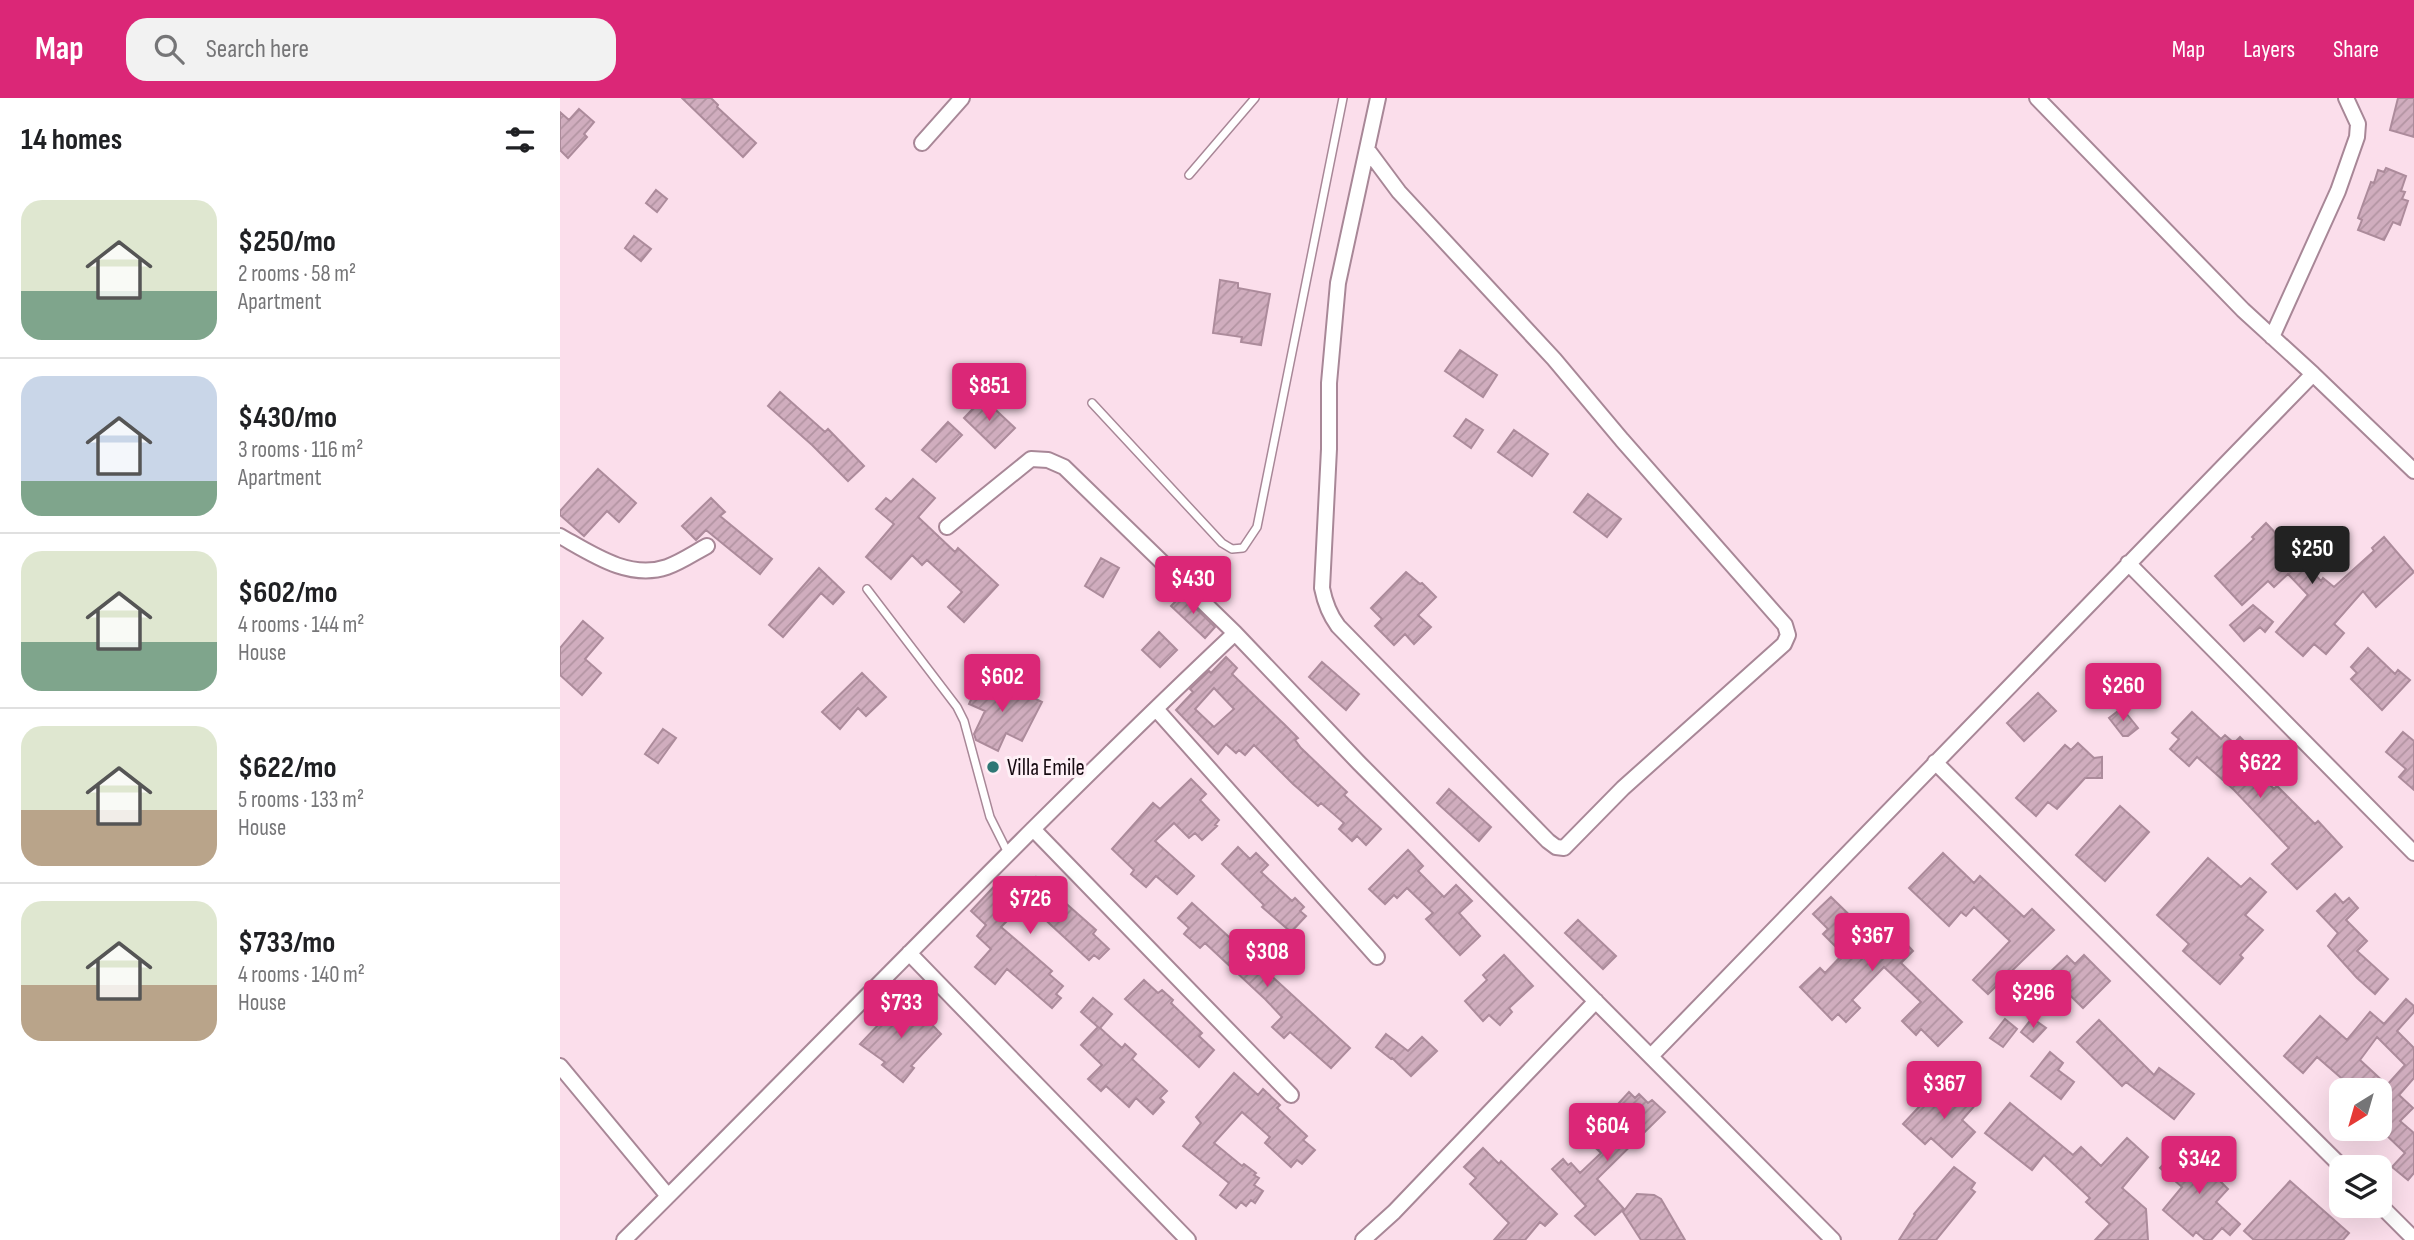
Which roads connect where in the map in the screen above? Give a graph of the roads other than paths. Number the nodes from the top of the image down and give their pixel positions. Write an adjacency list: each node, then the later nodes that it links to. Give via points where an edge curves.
1 (962, 98): 7 (street)
2 (1255, 98): 9 (lane)
3 (1343, 98): 12 (lane, via 1257,527 1243,548 1232,549 1222,543)
4 (1378, 98): 8 (street)
5 (2346, 98): 10 (street, via 2358,124 2357,137 2338,191)
6 (2043, 101): 10 (street)
7 (922, 143)
8 (1367, 149): 8 (street, via 1399,192 1554,359 1786,625 1784,644 1613,797 1564,848 1548,841 1395,685 1338,626 1324,601 1329,383 1338,283)
9 (1189, 175)
10 (2272, 337): 11 (street)
11 (2313, 374): 13 (street); 17 (street)
12 (1091, 403)
13 (2414, 471)
14 (947, 527): 19 (street, via 1031,459 1048,460 1063,467)
15 (560, 536): 16 (street, via 622,568 650,570)
16 (707, 546)
17 (2128, 563): 21 (street); 23 (street)
18 (867, 589): 24 (lane, via 957,707 990,817)
19 (1235, 633): 20 (street); 27 (street)
20 (1156, 709): 22 (street); 26 (street)
21 (1935, 762): 28 (street); 31 (street)
22 (1033, 829): 24 (street); 30 (street)
23 (2414, 853)
24 (1008, 854): 25 (street)
25 (909, 953): 32 (street); 36 (street)
26 (1377, 957)
27 (1596, 1001): 28 (street); 37 (street)
28 (1651, 1056): 38 (street)
29 (560, 1066): 32 (street)
30 (1292, 1095)
31 (2330, 1155)
32 (668, 1196): 35 (street)
33 (2392, 1217): 34 (street)
34 (2414, 1239)
35 (624, 1240)
36 (1188, 1240)
37 (1363, 1240)
38 (1833, 1240)

